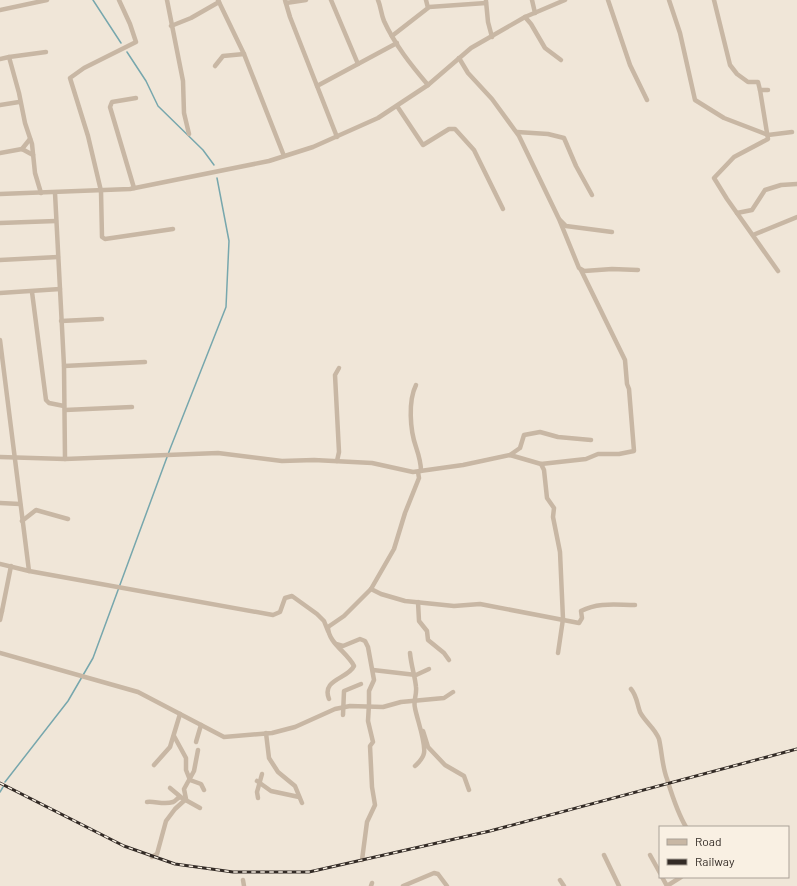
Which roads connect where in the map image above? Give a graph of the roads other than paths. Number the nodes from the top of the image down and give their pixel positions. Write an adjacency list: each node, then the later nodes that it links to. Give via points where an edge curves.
1 (47, 0): 17 (street)
2 (119, 0): 53 (street, via 136,42 84,68 70,78 88,136)
3 (167, 0): 20 (street)
4 (306, 0): 14 (street)
5 (331, 0): 30 (street)
6 (378, 0): 21 (street)
7 (426, 0): 16 (street)
8 (532, 0): 18 (street)
9 (565, 0): 18 (street)
10 (608, 0): 37 (street, via 630,65)
11 (669, 0): 44 (street, via 680,33 695,100 724,118)
12 (714, 0): 34 (street, via 730,65 748,82 758,82)
13 (219, 1): 20 (street); 25 (street)
14 (285, 1): 33 (street)
15 (486, 2): 16 (street); 22 (street)
16 (429, 7): 21 (street)
17 (0, 10)
18 (534, 13): 19 (street)
19 (525, 17): 22 (street); 29 (street, via 545,48)
20 (172, 26): 43 (street, via 183,81 184,113)
21 (392, 36): 23 (street)
22 (492, 37): 28 (street)
23 (397, 43): 30 (street); 32 (street)
24 (46, 52): 26 (street)
25 (244, 54): 31 (street, via 223,56); 50 (street)
26 (9, 57): 27 (street); 38 (street)
27 (0, 58)
28 (459, 58): 32 (street); 41 (street, via 468,73)
29 (561, 60)
30 (358, 64): 33 (street)
31 (215, 66)
32 (428, 84): 40 (street)
33 (317, 86): 45 (street)
34 (760, 90): 35 (street); 44 (street)
35 (768, 90)
36 (136, 98): 52 (street, via 112,102 110,107)
37 (647, 100)
38 (19, 102): 39 (street); 46 (street)
39 (0, 106)
40 (398, 106): 45 (street, via 368,124); 58 (street, via 423,145 449,129 456,129 474,150)
41 (517, 132): 57 (street, via 564,138); 61 (street)
42 (792, 132): 44 (street)
43 (189, 134)
44 (768, 135): 59 (street, via 767,142 734,157 714,178)
45 (337, 137): 50 (street)
46 (30, 139): 47 (street); 49 (street)
47 (22, 149): 48 (street); 49 (street)
48 (0, 153)
49 (33, 155): 54 (street)
50 (284, 156): 52 (street)
51 (797, 184): 59 (street, via 765,190 752,210)
52 (134, 188): 53 (street)
53 (101, 191): 55 (street); 64 (street, via 104,239)
54 (41, 193): 55 (street); 56 (street)
55 (55, 193): 62 (street)
56 (0, 194)
57 (592, 195)
58 (503, 209)
59 (737, 213): 66 (street)
60 (797, 217): 66 (street)
61 (559, 219): 65 (street, via 566,226); 69 (street)
62 (56, 221): 63 (street); 67 (street)
63 (0, 223)
64 (173, 229)
65 (612, 232)
66 (753, 235): 71 (street)
67 (58, 257): 68 (street); 72 (street)
68 (0, 260)
69 (581, 270): 70 (street); 90 (street, via 625,360 634,451 598,454 586,459)
70 (638, 270)
71 (778, 271)
72 (60, 289): 73 (street); 76 (street)
73 (32, 292): 74 (street); 83 (street, via 46,400)
74 (0, 293)
75 (102, 319): 76 (street)
76 (61, 321): 79 (street)
77 (0, 340): 87 (street)
78 (145, 362): 79 (street)
79 (64, 366): 83 (street)
80 (338, 368): 89 (street, via 335,375 339,452)
81 (416, 385): 91 (street, via 411,395 410,410 420,458)
82 (132, 407): 83 (street)
83 (64, 408): 88 (street)
84 (591, 440): 85 (street, via 558,437 540,432 526,434 522,438 520,448)
85 (510, 455): 90 (street); 91 (street)
86 (0, 457): 87 (street)
87 (14, 457): 88 (street); 93 (street)
88 (65, 459): 89 (street, via 218,453 282,461)
89 (337, 461): 91 (street, via 376,463)
90 (541, 464): 103 (street, via 547,498 554,508 560,552)
91 (419, 472): 99 (street, via 394,549)
92 (0, 503): 93 (street)
93 (20, 504): 95 (street)
94 (68, 519): 95 (street, via 36,510)
95 (22, 521): 98 (street)
96 (0, 564): 97 (street)
97 (11, 566): 98 (street); 102 (street)
98 (29, 571): 105 (street, via 273,615 280,612 285,598 292,596 320,618)
99 (370, 589): 100 (street, via 405,601); 105 (street, via 344,616 328,627)
100 (418, 602): 103 (street, via 454,606 480,604); 110 (street, via 419,621 426,631 428,640)
101 (635, 605): 103 (street, via 610,603 585,609 581,611 582,618 579,623)
102 (1, 611): 104 (street)
103 (563, 619): 108 (street)
104 (0, 620)
105 (328, 631): 106 (street)
106 (336, 644): 112 (street, via 343,646 360,639 365,641); 117 (street, via 354,666 331,683 327,691)
107 (0, 653): 121 (street, via 138,692)
108 (558, 653)
109 (410, 654): 113 (street)
110 (449, 660)
111 (429, 669): 113 (street)
112 (373, 670): 113 (street); 119 (street, via 374,680 369,691)
113 (414, 675): 118 (street)
114 (361, 684): 120 (street, via 344,691)
115 (631, 690): 144 (street, via 636,695 641,713 659,739 667,780 675,806)
116 (453, 692): 118 (street, via 444,698)
117 (329, 699)
118 (414, 701): 119 (street); 124 (street)
119 (368, 707): 120 (street); 148 (street, via 372,742 371,779 375,805 367,822)
120 (344, 708): 122 (street); 125 (street, via 317,716 295,727)
121 (180, 714): 123 (street); 126 (street)
122 (343, 715)
123 (201, 725): 125 (street, via 224,737); 127 (street)
124 (422, 727): 130 (street, via 424,754); 136 (street, via 428,747 445,765 461,773 467,780)
125 (266, 733): 138 (street, via 269,758 278,772 295,786)
126 (174, 736): 129 (street, via 166,754); 132 (street, via 186,758 186,770)
127 (196, 742)
128 (198, 750): 132 (street, via 196,766)
129 (154, 765)
130 (415, 766)
131 (262, 774): 133 (street)
132 (190, 780): 135 (street, via 201,784); 140 (street, via 184,789)
133 (258, 782): 138 (street, via 271,791); 139 (street)
134 (170, 788): 137 (street)
135 (204, 790)
136 (470, 790)
137 (180, 796): 140 (street); 141 (street, via 174,802)
138 (299, 797): 142 (street)
139 (258, 798)
140 (186, 799): 143 (street); 147 (street, via 166,821 157,854)
141 (147, 802)
142 (302, 803)
143 (200, 808)
144 (685, 826)
145 (604, 855): 158 (street)
146 (650, 855): 149 (street)
147 (152, 857)
148 (362, 860)
149 (659, 872)
150 (663, 878): 151 (street, via 667,886)
151 (679, 878)
152 (243, 880): 154 (street)
153 (560, 880): 157 (street)
154 (244, 886)
155 (403, 886): 156 (street, via 434,873 438,874)
156 (447, 886)
157 (564, 886)
158 (619, 886)

